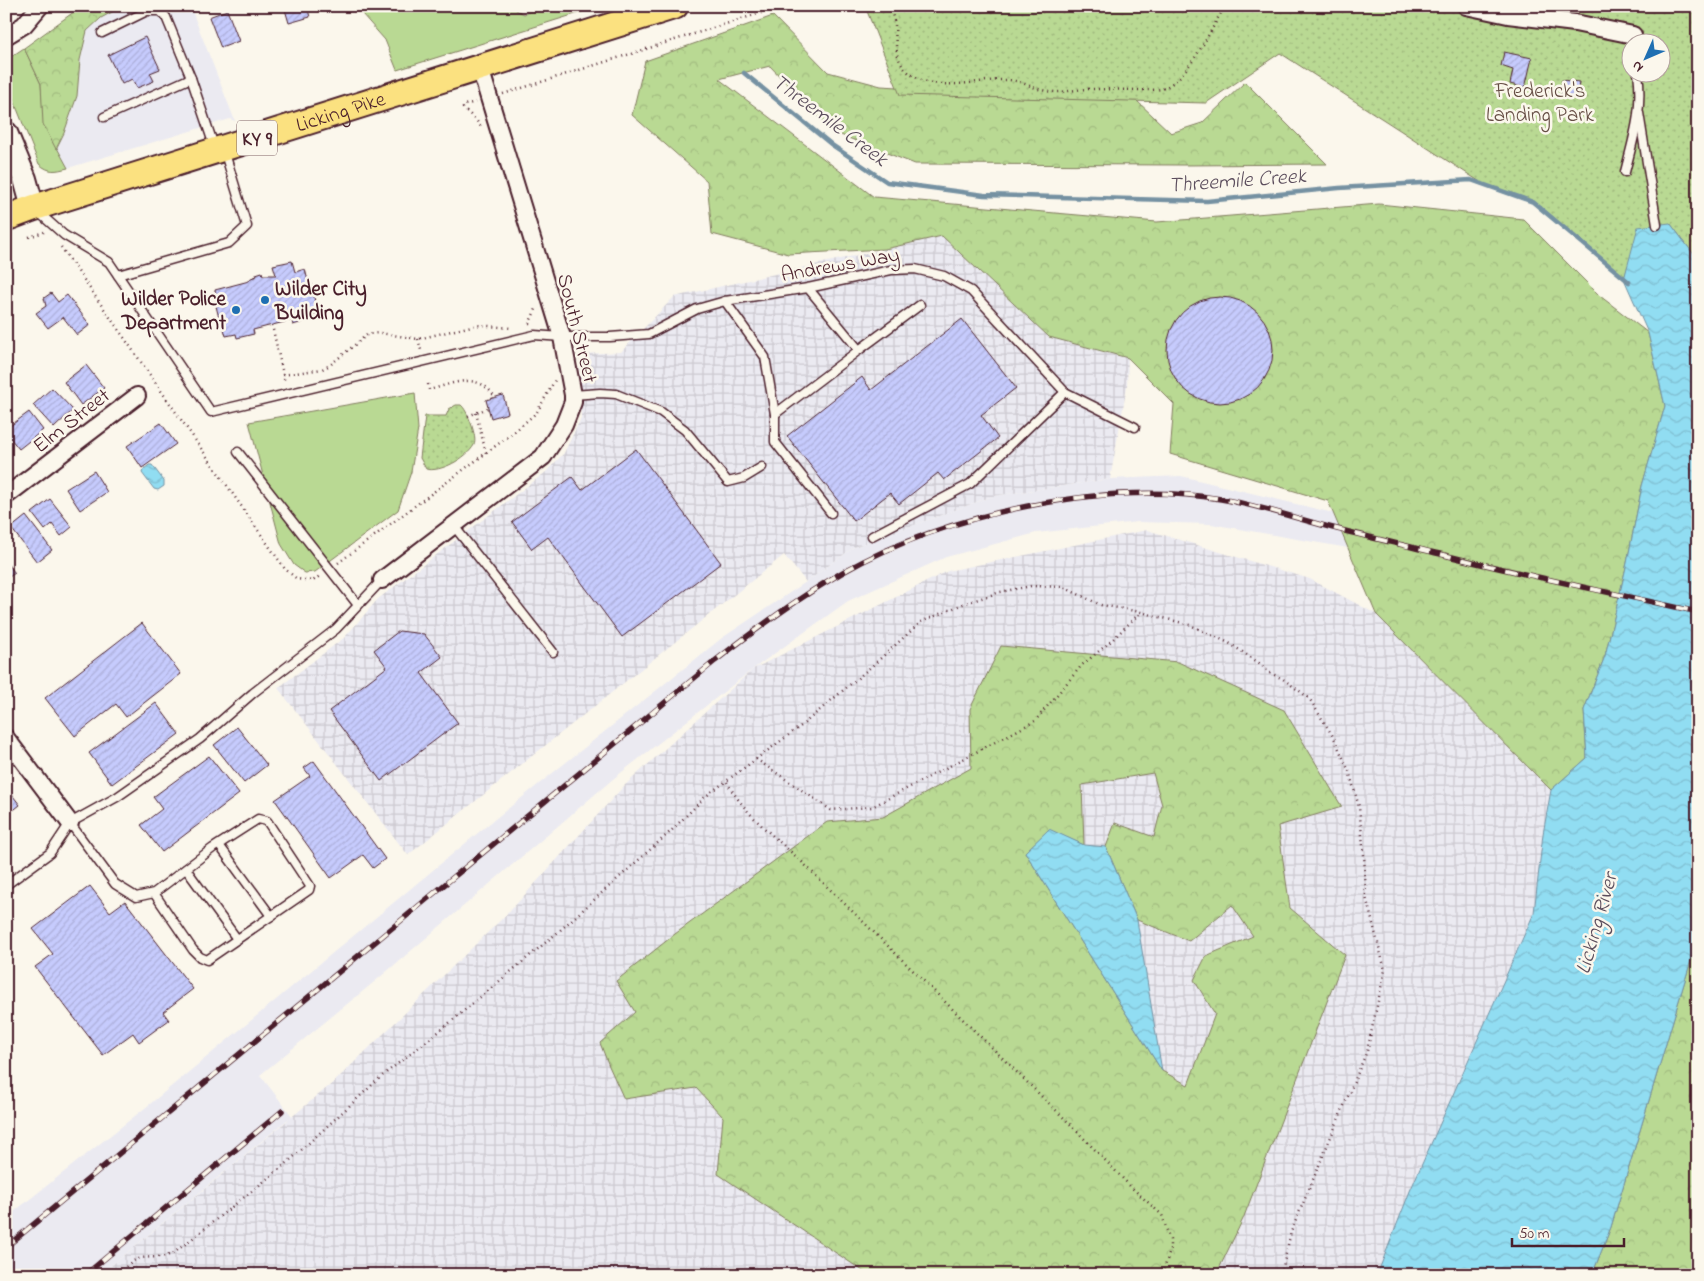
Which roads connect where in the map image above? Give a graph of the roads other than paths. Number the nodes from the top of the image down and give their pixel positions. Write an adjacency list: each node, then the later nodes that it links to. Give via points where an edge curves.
1 (40, 6): 7 (street, via 24,25)
2 (379, 6): 3 (lane)
3 (400, 6)
4 (675, 6): 9 (main road, Licking Pike / KY 9)
5 (1466, 6): 8 (street, via 1575,23)
6 (102, 33): 10 (lane, via 147,11 160,11 166,16)
7 (6, 36)
8 (1622, 36)
9 (480, 68): 15 (main road, Licking Pike / KY 9); 24 (street, South Street)
10 (191, 78): 13 (lane); 15 (lane)
11 (1638, 82): 12 (lane)
12 (1639, 113): 16 (lane); 19 (lane)
13 (104, 117)
14 (6, 133): 17 (main road)
15 (219, 150): 17 (main road, Licking Pike / KY 9); 20 (lane, via 247,226 228,243)
16 (1625, 172)
17 (34, 208): 18 (main road, Licking Pike / KY 9); 20 (lane, via 64,235 109,262)
18 (6, 218)
19 (1657, 225)
20 (118, 275): 24 (lane, Andrews Way, via 211,412 534,335)
21 (808, 288): 22 (lane, Andrews Way); 25 (lane); 26 (lane, Andrews Way, via 891,270 915,269 944,276 971,291)
22 (725, 301): 24 (lane, Andrews Way, via 698,309 649,334); 29 (lane, via 766,357)
23 (920, 305): 25 (lane)
24 (555, 337): 27 (street, South Street)
25 (859, 350): 29 (lane)
26 (1065, 392): 30 (lane, Andrews Way); 36 (lane, via 970,484)
27 (573, 395): 32 (lane, via 616,394 661,412 685,430 728,482 744,478); 35 (street, South Street, via 564,425 543,457)
28 (137, 396): 33 (street, Elm Street)
29 (776, 414): 34 (lane, via 775,442)
30 (1134, 427)
31 (238, 452): 38 (lane)
32 (762, 467)
33 (6, 496)
34 (831, 513)
35 (454, 526): 37 (street, South Street); 39 (lane)
36 (872, 536)
37 (382, 580): 38 (lane)
38 (358, 605): 41 (lane, via 336,629 200,739 118,797)
39 (553, 652)
40 (6, 738): 41 (street)
41 (70, 823): 44 (lane, via 50,853); 45 (lane, via 116,884 136,897)
42 (219, 845): 43 (lane); 46 (lane); 46 (lane, via 258,819 267,822 310,886 309,890)
43 (186, 868): 45 (lane); 47 (lane)
44 (6, 885)
45 (154, 893): 47 (lane, via 193,950 207,960)
46 (271, 916): 47 (lane)
47 (237, 939)

